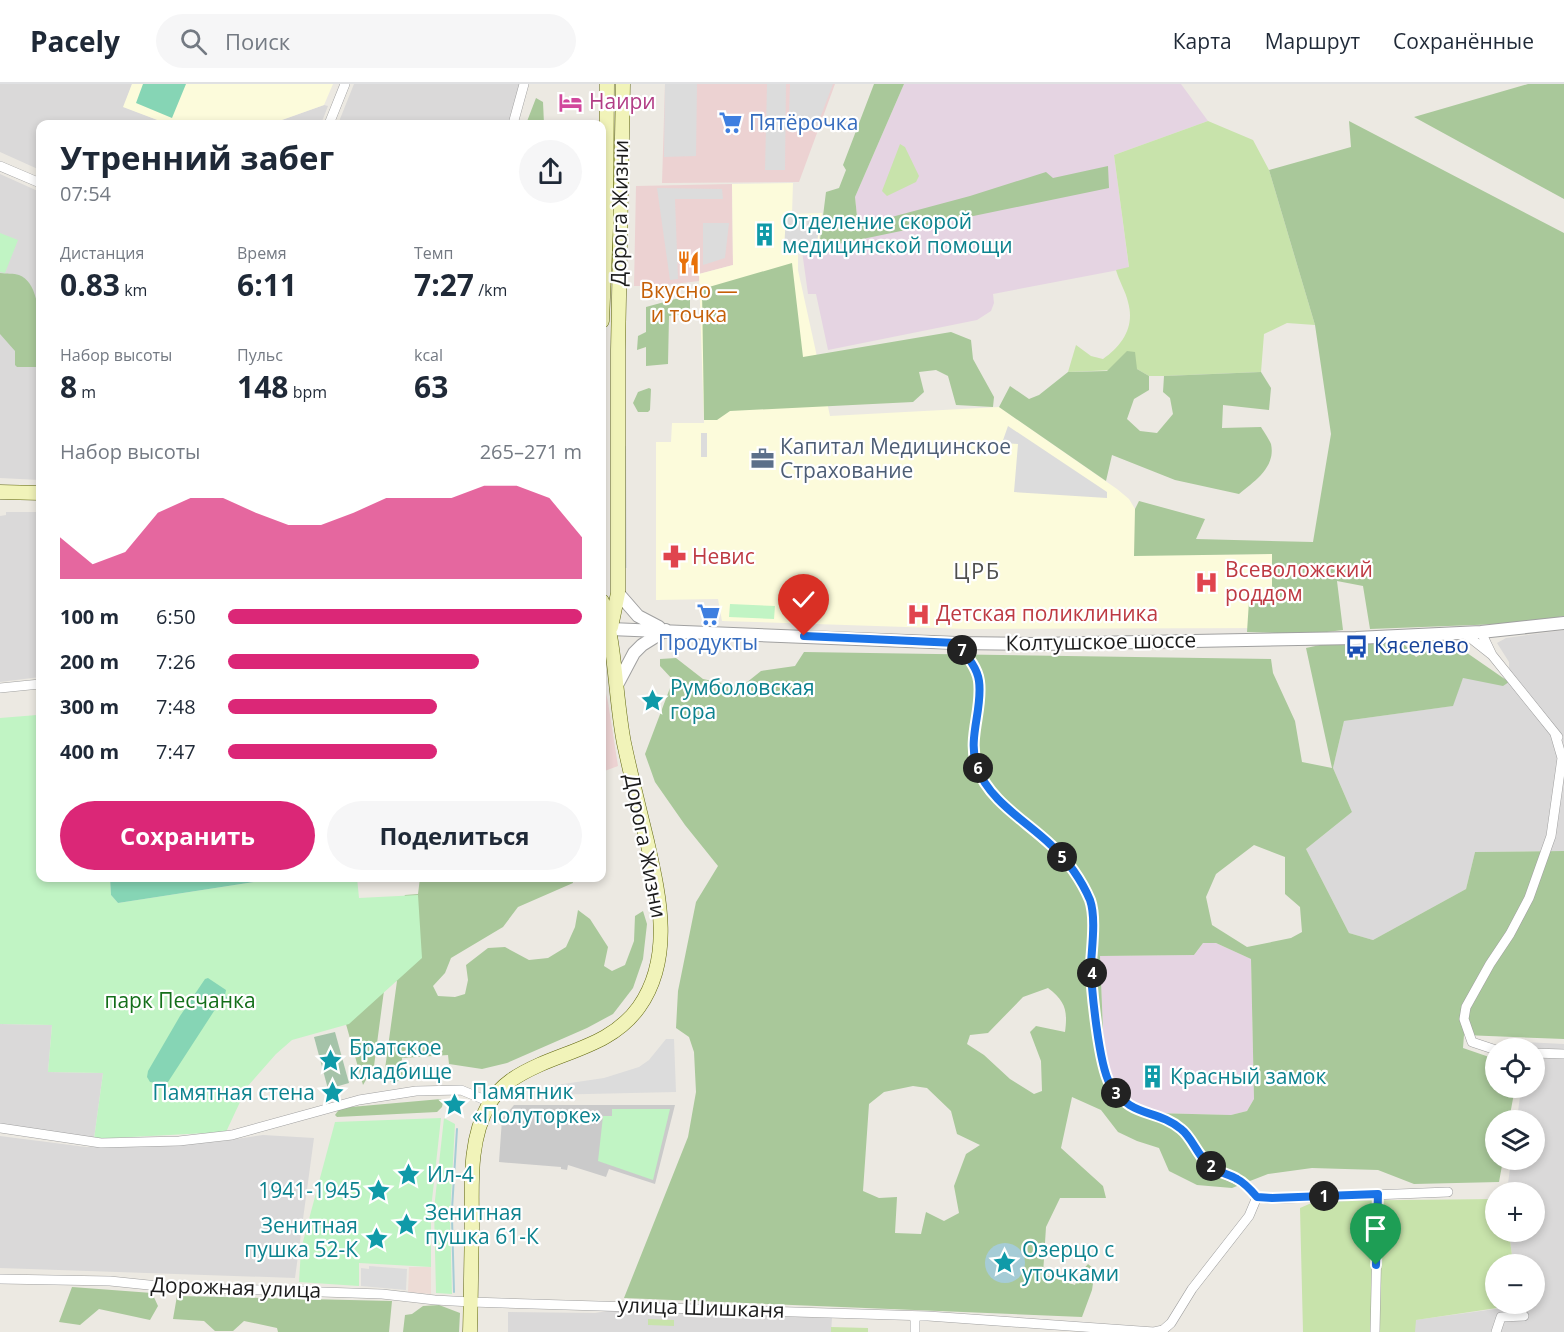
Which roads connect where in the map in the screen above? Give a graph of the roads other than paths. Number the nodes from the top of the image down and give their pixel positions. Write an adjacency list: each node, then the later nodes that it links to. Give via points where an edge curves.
1 (345, 84): 5 (street)
2 (524, 84): 6 (street)
3 (607, 84): 9 (main road, Дорога Жизни)
4 (622, 84): 12 (main road, Дорога Жизни)
5 (331, 120)
6 (514, 120)
7 (0, 166): 8 (street)
8 (36, 181)
9 (606, 228)
10 (0, 492): 11 (main road)
11 (36, 493)
12 (618, 593): 14 (main road, Дорога Жизни); 15 (street, via 638,616)
13 (1564, 623): 16 (street, Колтушское шоссе)
14 (606, 628): 15 (street, Колтушское шоссе); 21 (main road, Дорога Жизни)
15 (666, 630): 18 (street, Колтушское шоссе); 23 (street, via 634,653)
16 (1481, 632): 17 (street, Колтушское шоссе); 19 (street)
17 (1464, 633): 18 (street, Колтушское шоссе); 19 (street)
18 (956, 643): 34 (street, via 972,662 979,680 973,747 977,766 1003,804 1053,846 1090,902 1092,983 1108,1082 1127,1105 1182,1130 1213,1168 1237,1179)
19 (1492, 655): 25 (street)
20 (606, 656): 21 (main road)
21 (614, 668): 23 (main road, Дорога Жизни)
22 (36, 684): 24 (street)
23 (616, 687): 30 (main road, Дорога Жизни, via 624,743 659,894 662,924 656,968 640,1006 613,1034 519,1075)
24 (0, 688)
25 (1555, 734): 26 (street); 27 (street, via 1562,758 1551,836 1524,907 1466,1008 1464,1019 1472,1042)
26 (1564, 743)
27 (1485, 1046)
28 (1545, 1053): 29 (street)
29 (1564, 1054)
30 (490, 1102): 31 (street, via 461,1090 416,1091 359,1100 232,1136 179,1141 101,1143); 36 (main road, Дорога Жизни, via 473,1156)
31 (0, 1128)
32 (1448, 1192): 33 (street)
33 (1378, 1194): 34 (street); 42 (street)
34 (1257, 1197): 39 (street, улица Шишканя, via 1249,1216 1163,1330)
35 (0, 1279): 36 (street, Дорожная улица, via 382,1294)
36 (471, 1302): 37 (street, улица Шишканя); 40 (main road, Дорога Жизни)
37 (915, 1316): 39 (street, улица Шишканя); 41 (street)
38 (1524, 1316): 43 (street, via 1501,1317)
39 (1039, 1327)
40 (471, 1332)
41 (915, 1332)
42 (1375, 1332)
43 (1496, 1332)

